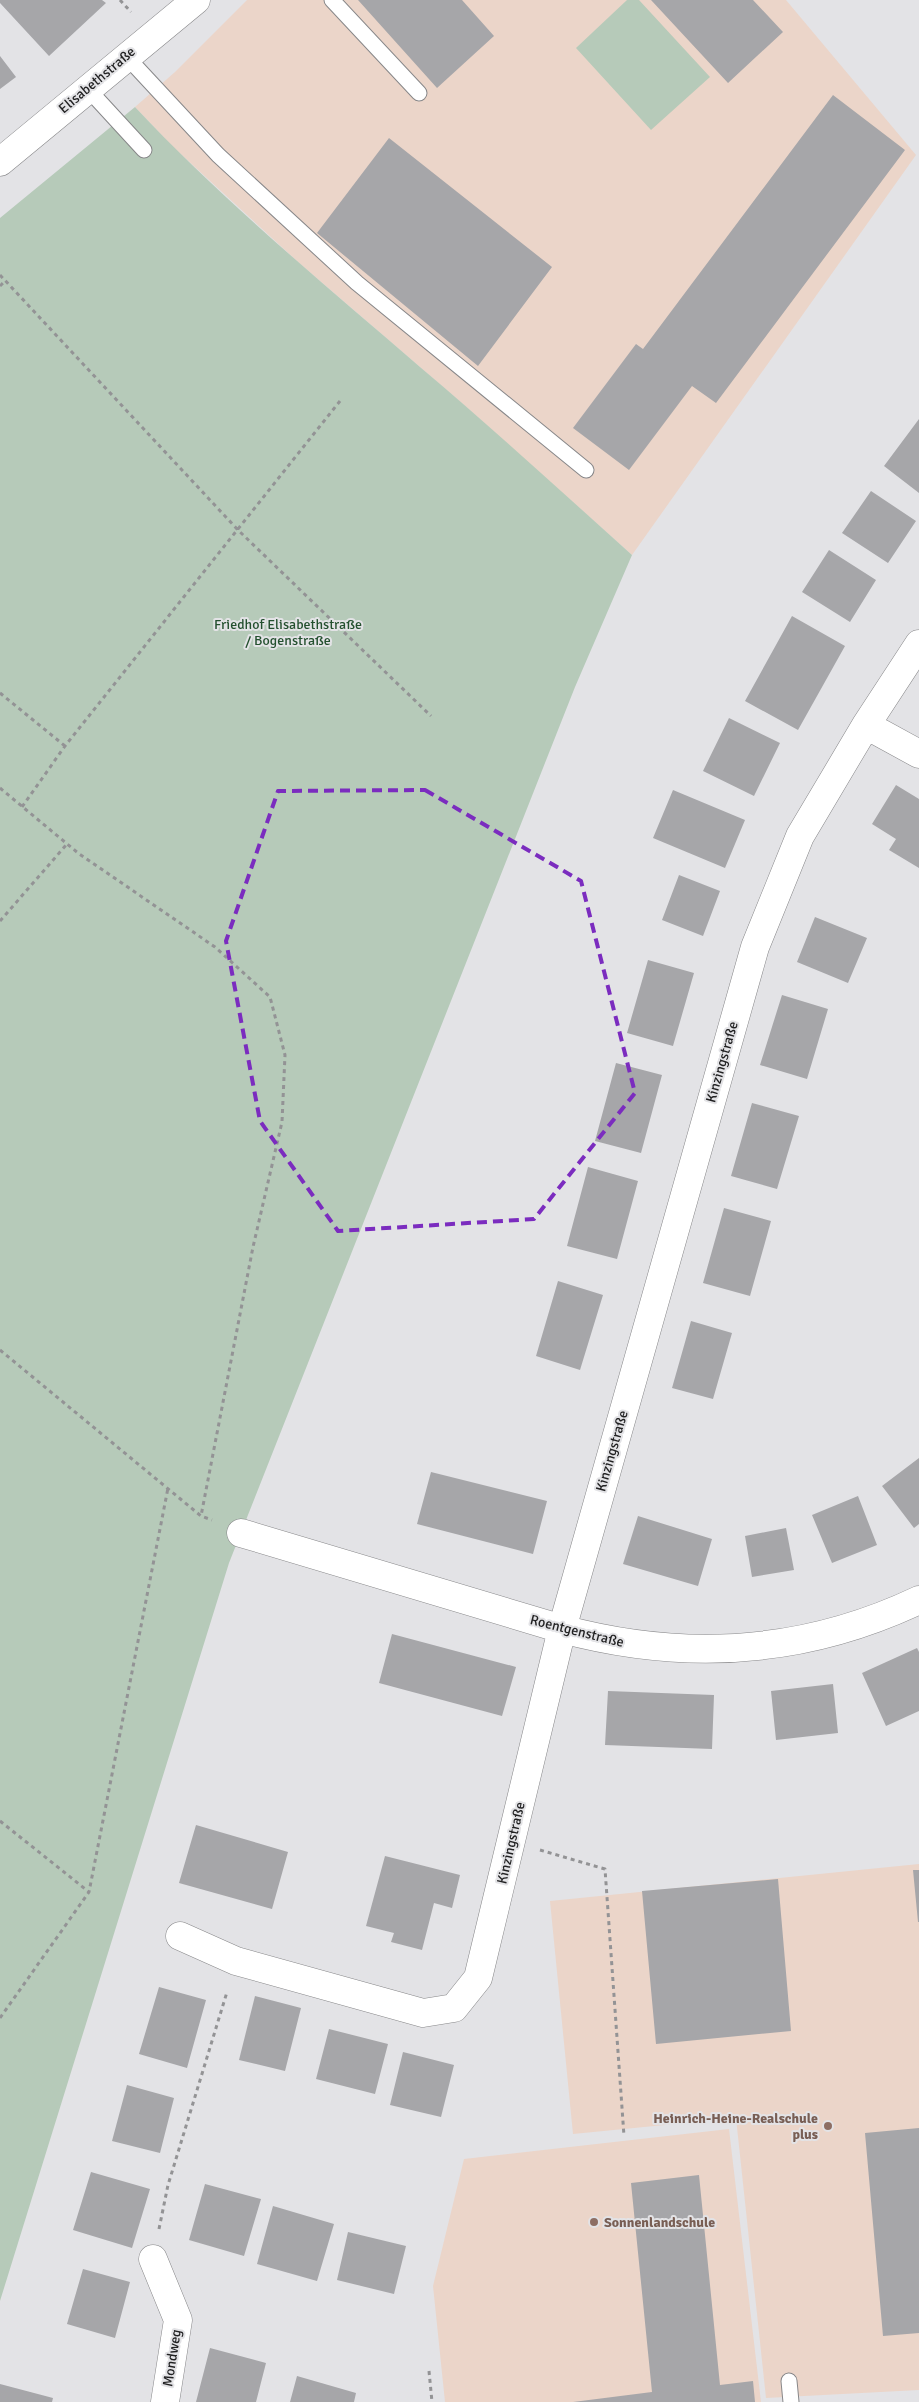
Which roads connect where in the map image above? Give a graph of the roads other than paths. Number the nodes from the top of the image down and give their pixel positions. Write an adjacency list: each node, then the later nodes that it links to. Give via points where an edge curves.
1 (196, 0): 3 (street, Elisabethstraße)
2 (332, 0): 5 (lane)
3 (126, 56): 4 (street, Elisabethstraße); 8 (lane, via 218,155 350,277)
4 (87, 88): 6 (lane); 7 (street, Elisabethstraße)
5 (419, 93)
6 (144, 150)
7 (0, 162)
8 (586, 470)
9 (919, 644): 10 (street, Kinzingstraße)
10 (866, 725): 11 (street); 14 (street, Kinzingstraße, via 800,836 755,947)
11 (919, 754)
12 (240, 1532): 14 (street, Roentgenstraße)
13 (919, 1600): 14 (street, Roentgenstraße, via 827,1633 785,1643 736,1648 648,1647 606,1641)
14 (562, 1629): 15 (street, Kinzingstraße, via 478,1978 454,2008 423,2013 236,1961)
15 (180, 1936)
16 (153, 2259): 18 (street, Mondweg, via 178,2320)
17 (789, 2380): 19 (lane)
18 (165, 2402)
19 (791, 2402)

